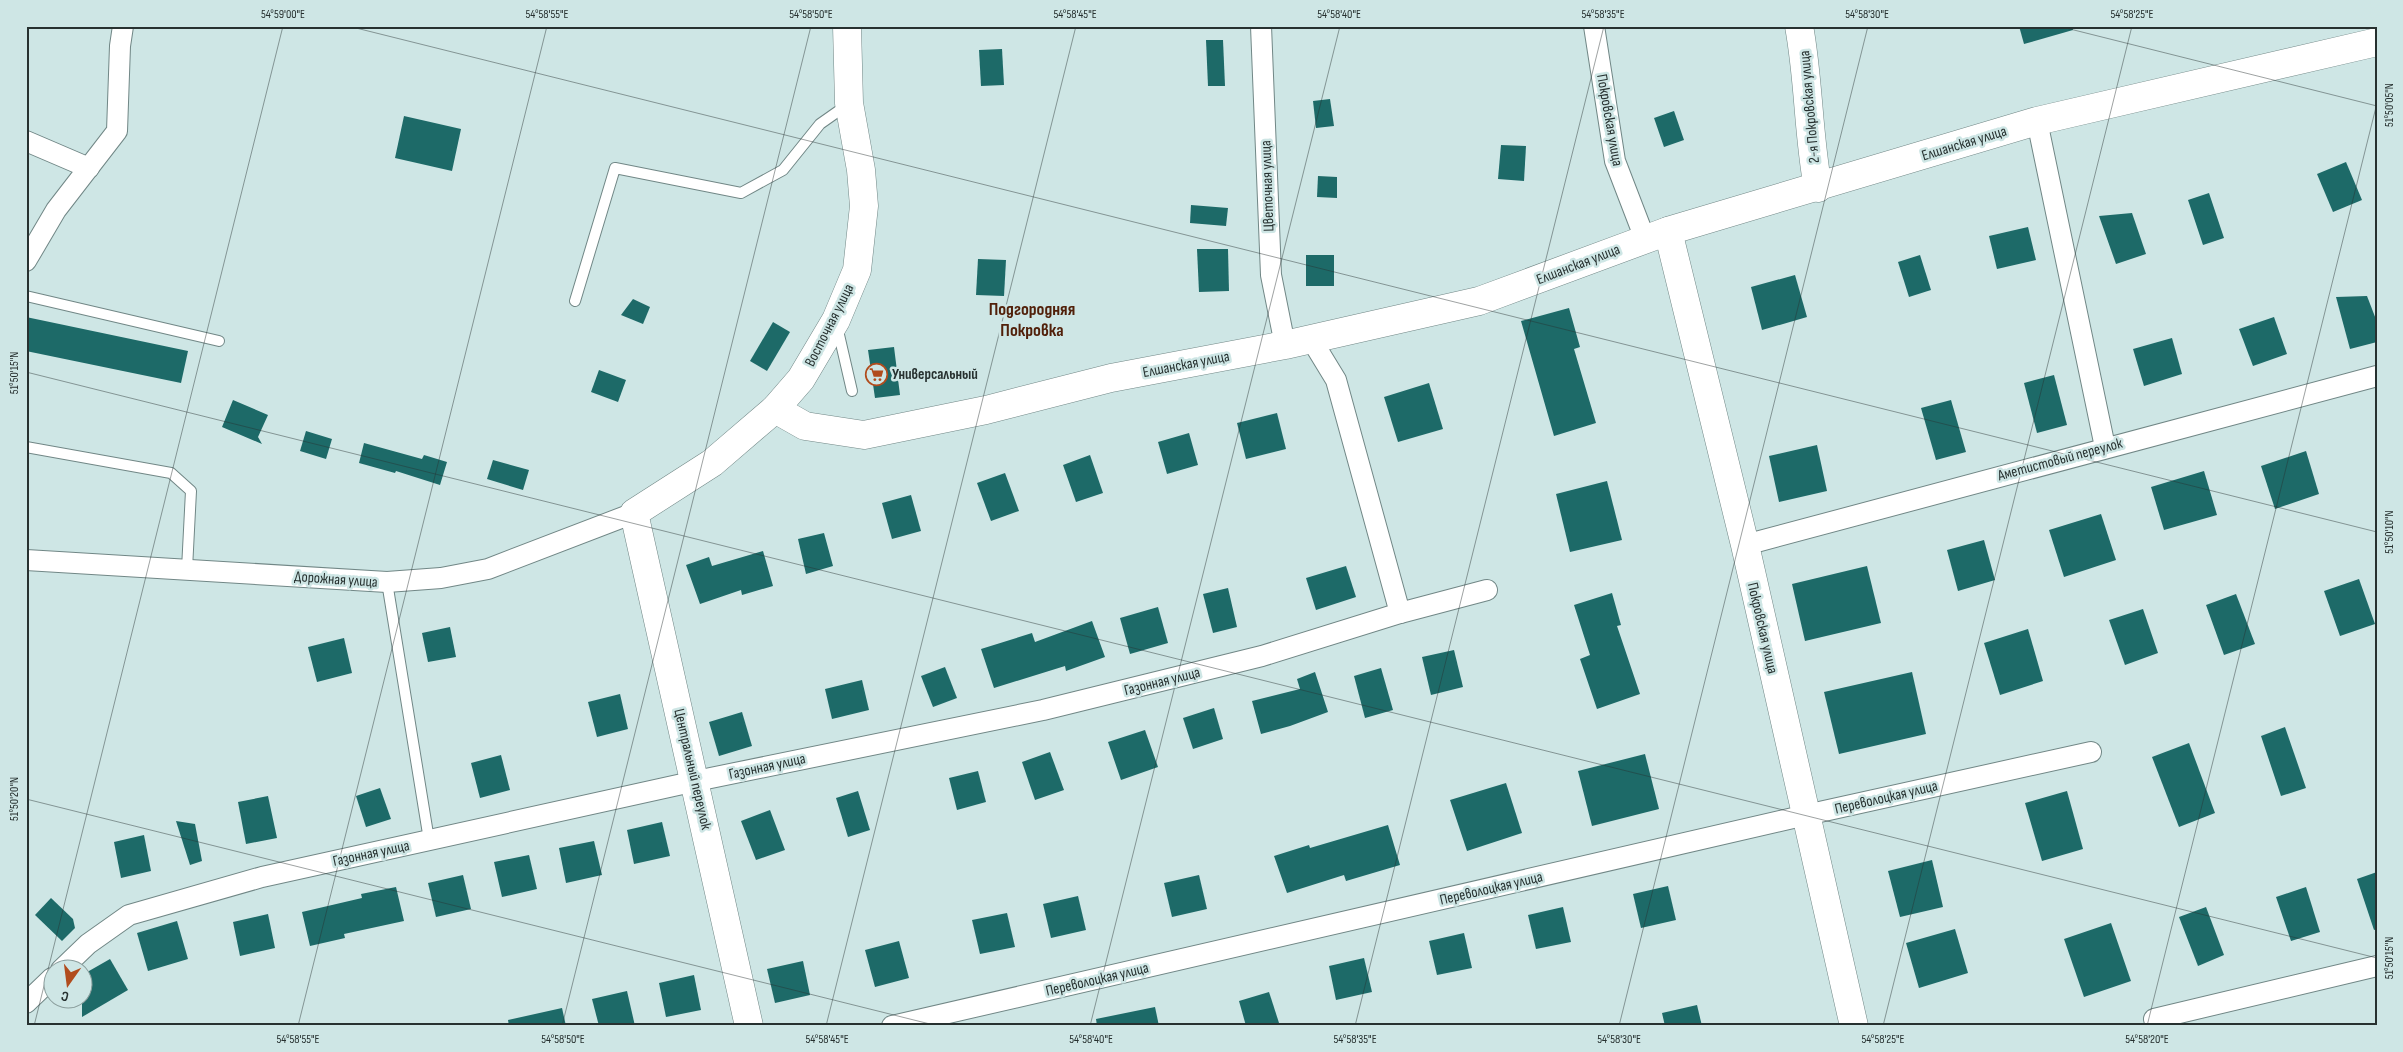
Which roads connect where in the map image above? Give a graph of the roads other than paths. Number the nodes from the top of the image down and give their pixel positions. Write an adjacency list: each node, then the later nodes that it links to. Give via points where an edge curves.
1 (123, 26): 10 (street, via 117,130)
2 (847, 26): 7 (street, Восточная улица)
3 (1260, 26): 19 (street, Цветочная улица, via 1271,275)
4 (1594, 26): 12 (street, Покровская улица, via 1615,162)
5 (1799, 26): 11 (street, 2-я Покровская улица, via 1806,65 1811,151)
6 (2377, 42): 8 (street, Елшанская улица)
7 (849, 103): 15 (lane, via 820,124 783,170 741,193 615,168); 16 (street, Восточная улица, via 864,206 857,270)
8 (2037, 121): 11 (street, Елшанская улица); 24 (street)
9 (26, 141): 10 (street)
10 (88, 168): 13 (street, via 56,210)
11 (1818, 188): 12 (street, Елшанская улица)
12 (1657, 235): 17 (street, Елшанская улица, via 1479,300); 26 (street, Покровская улица)
13 (26, 261)
14 (26, 296): 18 (lane)
15 (574, 300)
16 (836, 320): 21 (lane); 22 (street, Восточная улица, via 802,379)
17 (1311, 339): 19 (street, Елшанская улица); 31 (street, via 1336,380)
18 (219, 341)
19 (1285, 345): 22 (street, Елшанская улица, via 1111,378 986,410 864,435 805,426)
20 (2377, 376): 24 (street, Аметистовый переулок)
21 (852, 391)
22 (775, 409): 25 (street, Восточная улица, via 712,463)
23 (26, 447): 28 (lane, via 171,473 191,491)
24 (2105, 447): 26 (street, Аметистовый переулок)
25 (634, 513): 29 (street, Дорожная улица, via 488,569 441,578); 33 (street, Центральный переулок)
26 (1745, 545): 34 (street, Покровская улица)
27 (26, 560): 28 (street, Дорожная улица)
28 (187, 569): 29 (street, Дорожная улица)
29 (387, 582): 35 (lane)
30 (1487, 590): 31 (street, Газонная улица)
31 (1400, 613): 33 (street, Газонная улица, via 1262,656 1043,710)
32 (2091, 752): 34 (street, Переволоцкая улица)
33 (696, 781): 35 (street, Газонная улица); 41 (street, Центральный переулок)
34 (1806, 815): 42 (street, Переволоцкая улица); 43 (street, Покровская улица)
35 (429, 840): 36 (street, Газонная улица, via 262,877 129,915)
36 (71, 960)
37 (2377, 966): 40 (street)
38 (42, 988): 39 (street)
39 (26, 1003)
40 (2155, 1022)
41 (749, 1026)
42 (892, 1026)
43 (1854, 1026)

